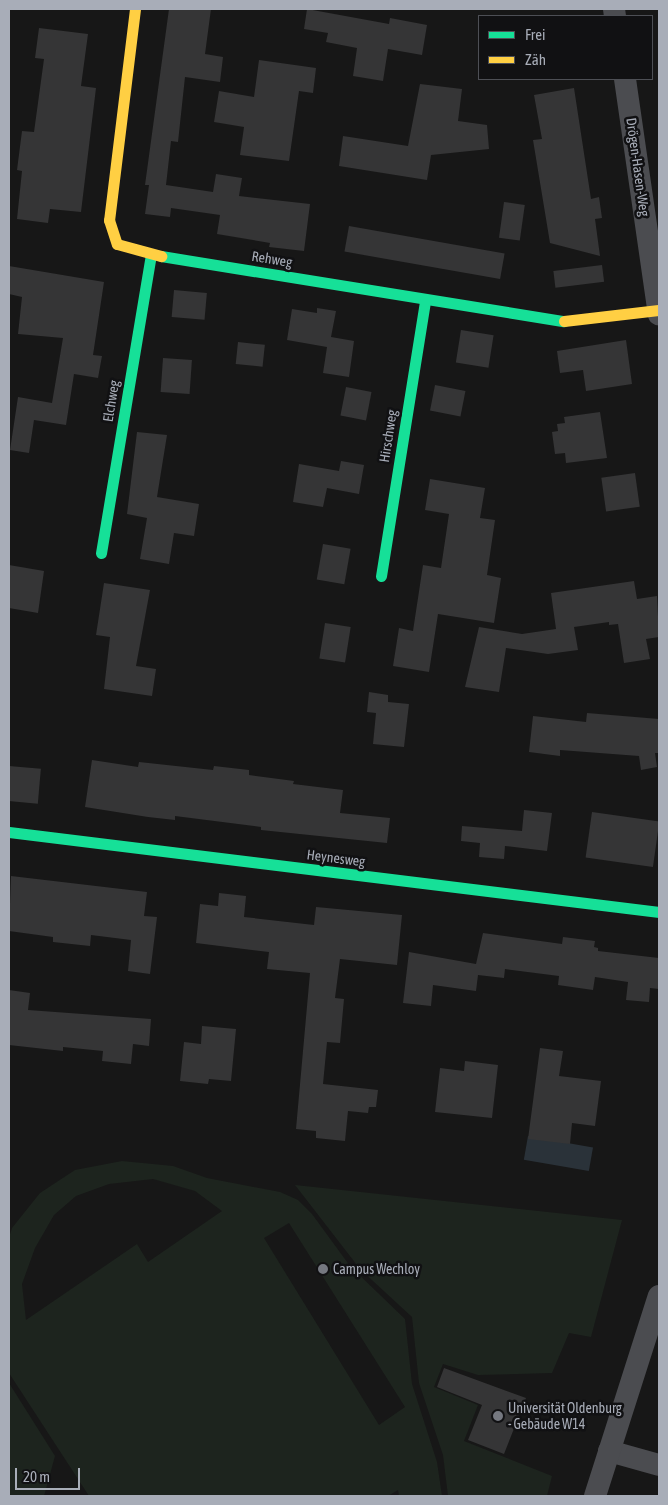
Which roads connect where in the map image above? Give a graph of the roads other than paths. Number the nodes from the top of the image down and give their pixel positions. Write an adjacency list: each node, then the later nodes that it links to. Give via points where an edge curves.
1 (135, 9): 3 (street, Rehweg, via 109,220 117,244)
2 (625, 80): 5 (street, Drögen-Hasen-Weg)
3 (151, 254): 4 (street, Rehweg); 6 (street, Elchweg)
4 (425, 300): 5 (street, Rehweg, via 568,322); 7 (street, Hirschweg)
5 (659, 312)
6 (101, 553)
7 (381, 576)
8 (9, 832): 9 (street, Heynesweg)
9 (659, 912)
10 (659, 1296): 11 (street)
11 (609, 1451): 12 (street); 13 (street)
12 (659, 1465)
13 (594, 1496)

